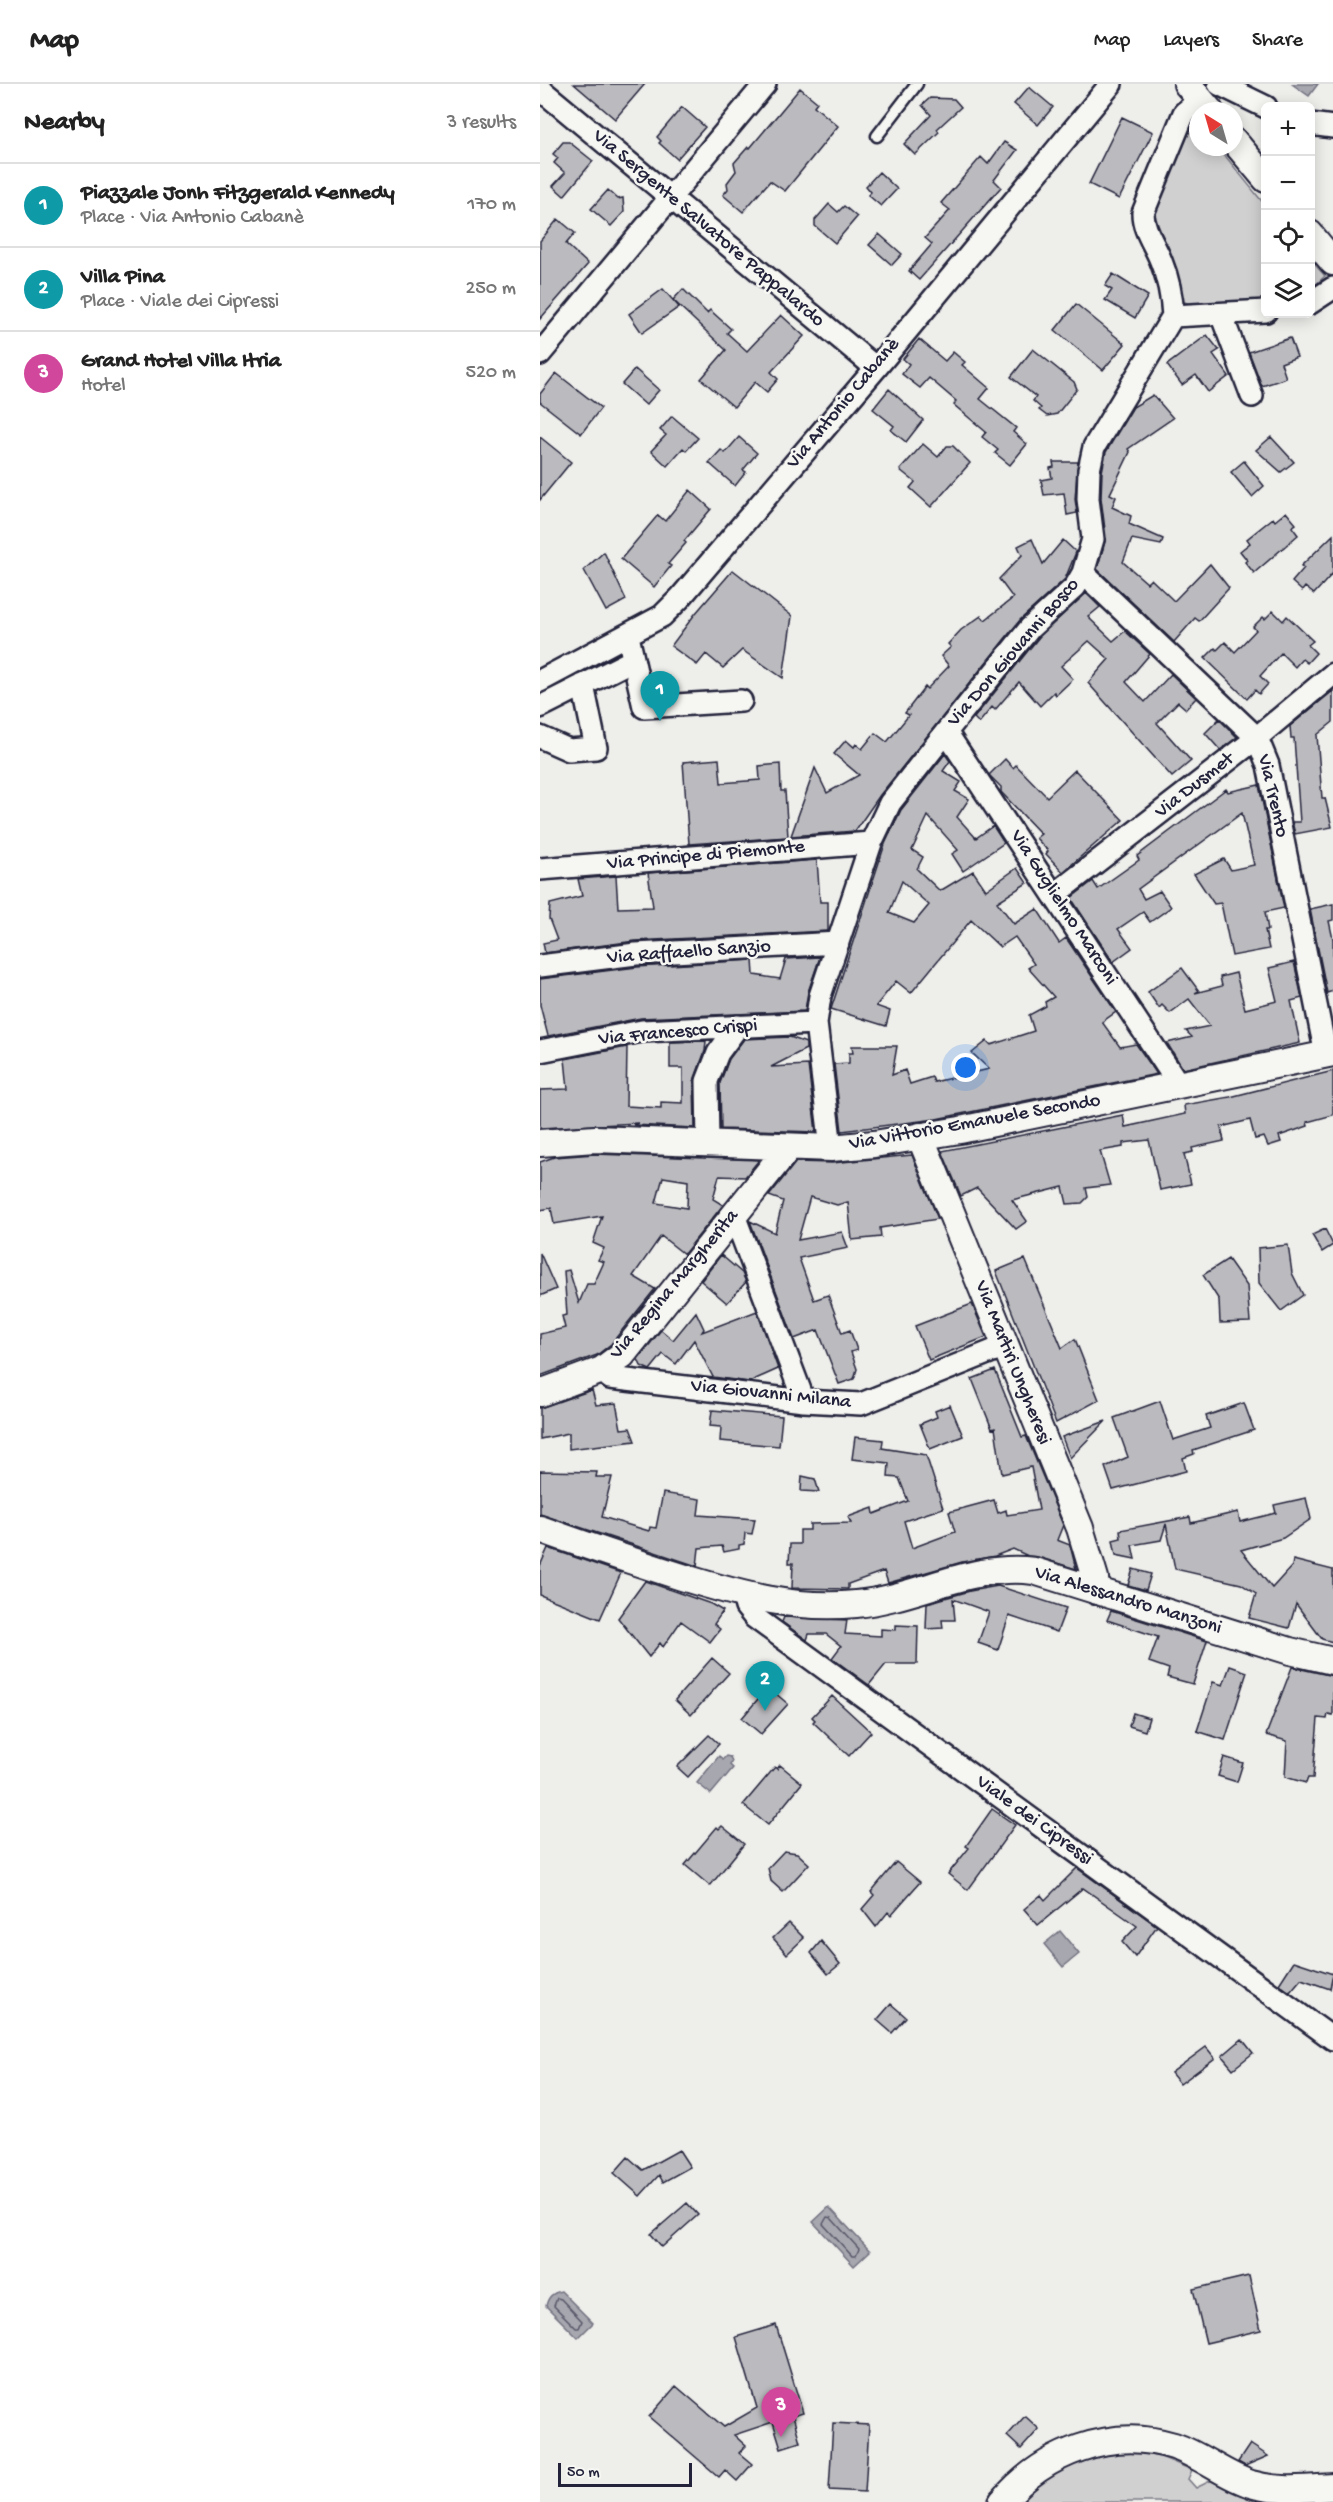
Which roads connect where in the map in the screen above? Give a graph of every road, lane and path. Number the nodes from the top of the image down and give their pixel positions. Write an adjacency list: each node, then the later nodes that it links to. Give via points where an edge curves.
1 (765, 84): 12 (street)
2 (917, 84): 9 (lane)
3 (1112, 84): 21 (street, Via Antonio Cabanè)
4 (540, 89): 12 (street, Via Sergente Salvatore Pappalardo)
5 (1204, 95): 6 (street); 19 (street, via 1184,113 1143,213 1143,222 1162,262)
6 (1261, 106)
7 (1315, 125): 8 (street)
8 (1333, 127)
9 (877, 136)
10 (1243, 152): 11 (street)
11 (1261, 173)
12 (671, 199): 20 (street); 21 (street, Via Sergente Salvatore Pappalardo)
13 (1315, 239): 14 (street)
14 (1333, 262)
15 (1333, 288): 16 (street)
16 (1315, 300)
17 (1261, 311): 18 (street)
18 (1221, 314): 19 (street); 22 (street)
19 (1173, 316): 23 (street, Via Don Giovanni Bosco, via 1094,447 1088,499 1093,539)
20 (540, 354)
21 (876, 368): 24 (street, Via Antonio Cabanè, via 680,598 662,616)
22 (1252, 396)
23 (1083, 573): 31 (street, Via Don Giovanni Bosco, via 1075,587 1030,628); 33 (street, Via Trento)
24 (628, 636): 25 (street); 27 (street, Via Antonio Cabanè)
25 (633, 660): 28 (street); 29 (street, via 644,708)
26 (1333, 674): 33 (street, Via Dusmet)
27 (540, 681)
28 (583, 686): 30 (street); 32 (street, via 596,748 568,750)
29 (741, 701)
30 (540, 707)
31 (946, 732): 34 (street, Via Don Giovanni Bosco, via 890,803); 36 (street, Via Guglielmo Marconi)
32 (540, 737)
33 (1257, 738): 36 (street, Via Dusmet); 42 (street, Via Trento, via 1268,765)
34 (871, 843): 35 (street, Via Principe di Piemonte); 37 (street, Via Don Giovanni Bosco)
35 (540, 869)
36 (1054, 895): 43 (street, Via Guglielmo Marconi)
37 (838, 943): 38 (street, Via Raffaello Sanzio, via 636,954); 39 (street, Via Don Giovanni Bosco, via 820,996)
38 (540, 966)
39 (816, 1023): 40 (street, Via Francesco Crispi); 48 (street, Via Don Giovanni Bosco)
40 (738, 1026): 41 (street, Via Francesco Crispi, via 642,1031); 46 (street, via 718,1053 707,1081)
41 (540, 1051)
42 (1330, 1054): 43 (street, Via Vittorio Emanuele Secondo)
43 (1179, 1085): 44 (street, Via Vittorio Emanuele Secondo)
44 (920, 1136): 48 (street, Via Vittorio Emanuele Secondo); 50 (street, Via Martiri Ungheresi)
45 (540, 1143): 46 (street, Via Vittorio Emanuele Secondo, via 595,1139)
46 (708, 1144): 47 (street, Via Vittorio Emanuele Secondo)
47 (788, 1148): 48 (street, Via Vittorio Emanuele Secondo); 49 (street, Via Regina Margherita)
48 (831, 1148)
49 (734, 1215): 51 (street, Via Regina Margherita, via 622,1355); 53 (street)
50 (1005, 1346): 53 (street, Via Giovanni Milana, via 861,1404); 55 (street, Via Martiri Ungheresi, via 1080,1528)
51 (602, 1370): 52 (street, Via Regina Margherita); 53 (street, Via Giovanni Milana, via 610,1378)
52 (540, 1393)
53 (804, 1401)
54 (540, 1529): 56 (street, Via Alessandro Manzoni)
55 (1096, 1591): 56 (street, Via Alessandro Manzoni, via 1034,1571 1011,1568 859,1604 803,1606); 57 (street, Via Alessandro Manzoni)
56 (743, 1596): 58 (street, Viale dei Cipressi, via 754,1617)
57 (1333, 1661)
58 (1333, 2039)
59 (1333, 2487): 60 (street, via 1293,2490 1252,2484 1174,2446 1130,2438 1063,2454 1023,2480)
60 (1002, 2502)

